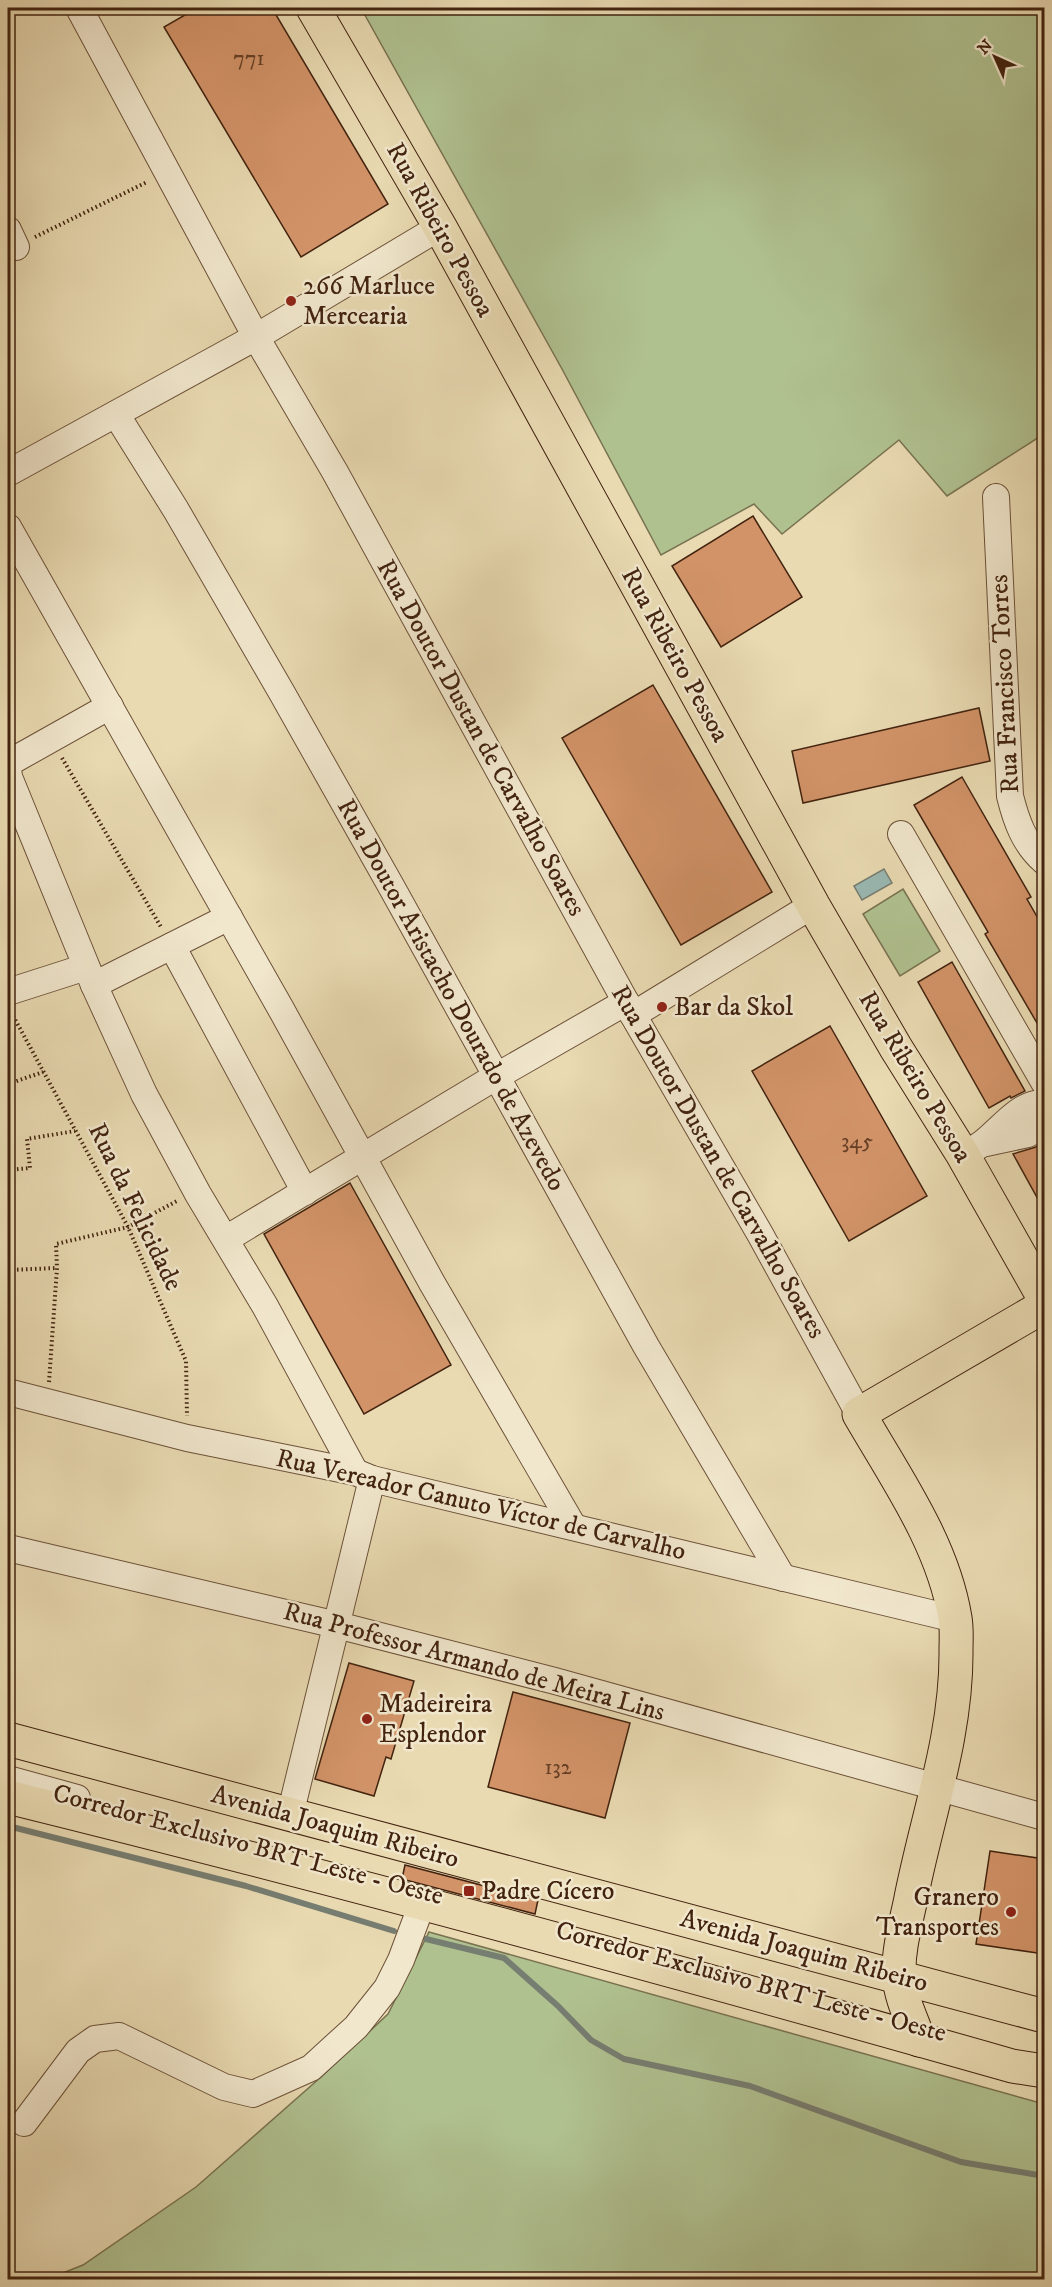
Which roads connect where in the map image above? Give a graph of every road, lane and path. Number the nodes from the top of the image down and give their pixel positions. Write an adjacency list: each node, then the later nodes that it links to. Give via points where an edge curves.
1 (79, 8): 3 (street, Rua Doutor Dustan de Carvalho Soares)
2 (313, 8): 4 (main road, Rua Ribeiro Pessoa)
3 (168, 171): 5 (path); 6 (street, Rua Doutor Dustan de Carvalho Soares)
4 (440, 227): 6 (street); 15 (main road, Rua Ribeiro Pessoa)
5 (12, 238)
6 (256, 337): 7 (street); 21 (street, Rua Doutor Dustan de Carvalho Soares, via 419,623)
7 (116, 414): 8 (street); 23 (street, Rua Doutor Aristacho Dourado de Azevedo, via 276,683)
8 (8, 473)
9 (996, 497): 14 (street, Rua Francisco Torres, via 1010,796 1015,818 1028,843)
10 (8, 526): 11 (street)
11 (110, 706): 12 (street); 16 (street)
12 (51, 739): 17 (path); 18 (street, via 12,760 9,777)
13 (901, 834): 24 (street)
14 (1044, 861)
15 (813, 905): 21 (street); 29 (main road, Rua Ribeiro Pessoa, via 896,1048)
16 (229, 917): 17 (street); 30 (street)
17 (172, 946): 18 (street); 32 (street)
18 (90, 976): 19 (street); 33 (street, via 144,1094)
19 (8, 992)
20 (8, 1006): 22 (path, Rua da Felicidade)
21 (630, 1008): 23 (street); 42 (street, Rua Doutor Dustan de Carvalho Soares)
22 (43, 1072): 25 (path); 28 (path, Rua da Felicidade)
23 (497, 1076): 30 (street); 47 (street, Rua Doutor Aristacho Dourado de Azevedo, via 646,1346)
24 (1044, 1082)
25 (8, 1084)
26 (1044, 1103): 29 (street, via 1035,1103 1017,1114)
27 (1044, 1124): 29 (street, via 1028,1134)
28 (75, 1131): 31 (path, via 27,1139 30,1168); 34 (path, Rua da Felicidade)
29 (973, 1149): 38 (main road, Rua Ribeiro Pessoa)
30 (362, 1158): 32 (street); 45 (street)
31 (8, 1170)
32 (305, 1192): 35 (street)
33 (198, 1194): 34 (path, via 168,1204); 35 (street)
34 (128, 1227): 36 (path, via 56,1244); 43 (path, Rua da Felicidade, via 186,1361)
35 (226, 1239): 44 (street)
36 (57, 1268): 37 (path); 41 (path)
37 (8, 1270)
38 (1044, 1298)
39 (1044, 1306): 42 (main road)
40 (8, 1392): 41 (street, Rua Vereador Canuto Víctor de Carvalho)
41 (46, 1402): 43 (street, Rua Vereador Canuto Víctor de Carvalho)
42 (860, 1414): 48 (main road, Rua Doutor Dustan de Carvalho Soares, via 928,1535)
43 (187, 1438): 44 (street, Rua Vereador Canuto Víctor de Carvalho)
44 (363, 1476): 45 (street, Rua Vereador Canuto Víctor de Carvalho); 49 (street)
45 (573, 1526): 47 (street, Rua Vereador Canuto Víctor de Carvalho)
46 (8, 1548): 49 (street, Rua Professor Armando de Meira Lins)
47 (783, 1578): 48 (street, Rua Vereador Canuto Víctor de Carvalho)
48 (955, 1619): 53 (main road, Rua Doutor Dustan de Carvalho Soares, via 952,1718)
49 (337, 1625): 53 (street, Rua Professor Armando de Meira Lins); 55 (street)
50 (8, 1739): 55 (main road, Avenida Joaquim Ribeiro)
51 (8, 1755): 58 (street, Corredor Exclusivo BRT Leste - Oeste)
52 (8, 1779): 61 (street, Corredor Exclusivo BRT Leste - Oeste)
53 (938, 1787): 56 (street, Rua Professor Armando de Meira Lins); 58 (main road, Rua Doutor Dustan de Carvalho Soares, via 902,1941)
54 (8, 1797): 57 (main road, Avenida Joaquim Ribeiro)
55 (290, 1815): 58 (main road, Avenida Joaquim Ribeiro)
56 (1044, 1817)
57 (422, 1904): 61 (main road, Avenida Joaquim Ribeiro, via 820,2011); 64 (street, via 387,1988 356,2027 311,2068 253,2094 224,2087 119,2036 95,2039 78,2051)
58 (901, 1984): 59 (main road, Avenida Joaquim Ribeiro); 60 (street, Corredor Exclusivo BRT Leste - Oeste); 61 (main road, Rua Doutor Dustan de Carvalho Soares)
59 (1044, 2016)
60 (1044, 2028)
61 (917, 2033): 62 (street, Corredor Exclusivo BRT Leste - Oeste); 63 (main road, Avenida Joaquim Ribeiro, via 1012,2066)
62 (1044, 2060)
63 (1044, 2071)
64 (24, 2123)

